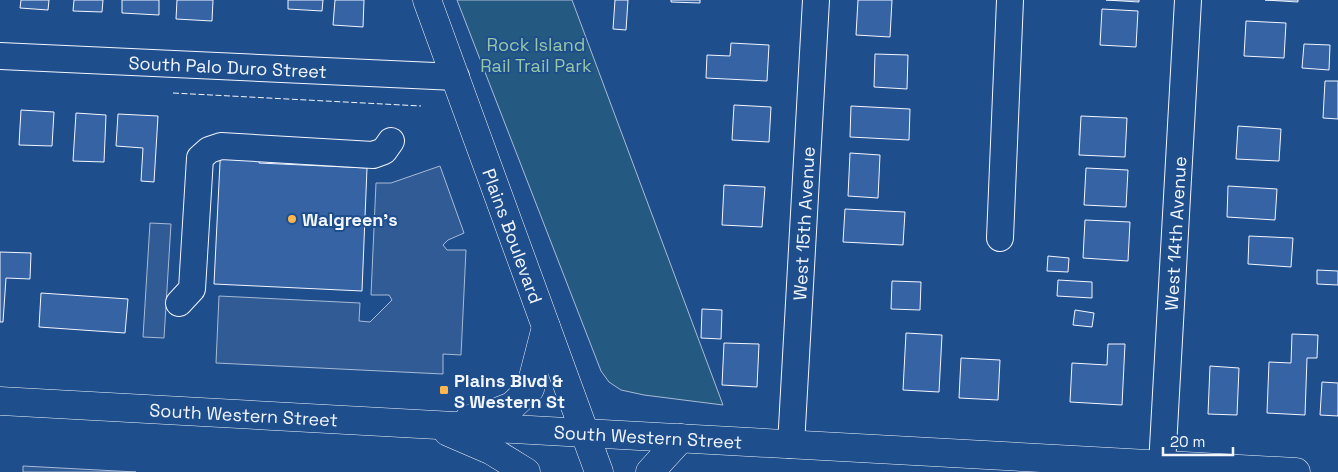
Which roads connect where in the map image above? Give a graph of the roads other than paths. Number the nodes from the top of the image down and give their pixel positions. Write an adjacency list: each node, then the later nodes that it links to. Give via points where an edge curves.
1 (427, 0): 6 (main road, Plains Boulevard)
2 (816, 0): 15 (street, West 15th Avenue)
3 (1010, 0): 8 (street)
4 (1188, 0): 16 (street, West 14th Avenue)
5 (0, 56): 6 (street, South Palo Duro Street)
6 (456, 77): 10 (main road, Plains Boulevard)
7 (391, 141): 9 (street, via 384,151 373,155 221,146 209,150 200,158 192,289)
8 (1000, 238)
9 (179, 303)
10 (546, 328): 12 (main road, via 530,389 512,406 484,417); 13 (main road, Plains Boulevard)
11 (0, 401): 12 (main road, South Western Street)
12 (433, 425): 13 (main road, South Western Street); 17 (main road, via 492,451)
13 (584, 432): 14 (main road, South Western Street); 18 (main road, Plains Boulevard)
14 (681, 438): 15 (main road, South Western Street); 19 (main road)
15 (791, 445): 16 (main road, South Western Street)
16 (1162, 465): 20 (main road, South Western Street)
17 (526, 472)
18 (599, 472)
19 (650, 472)
20 (1296, 472)

